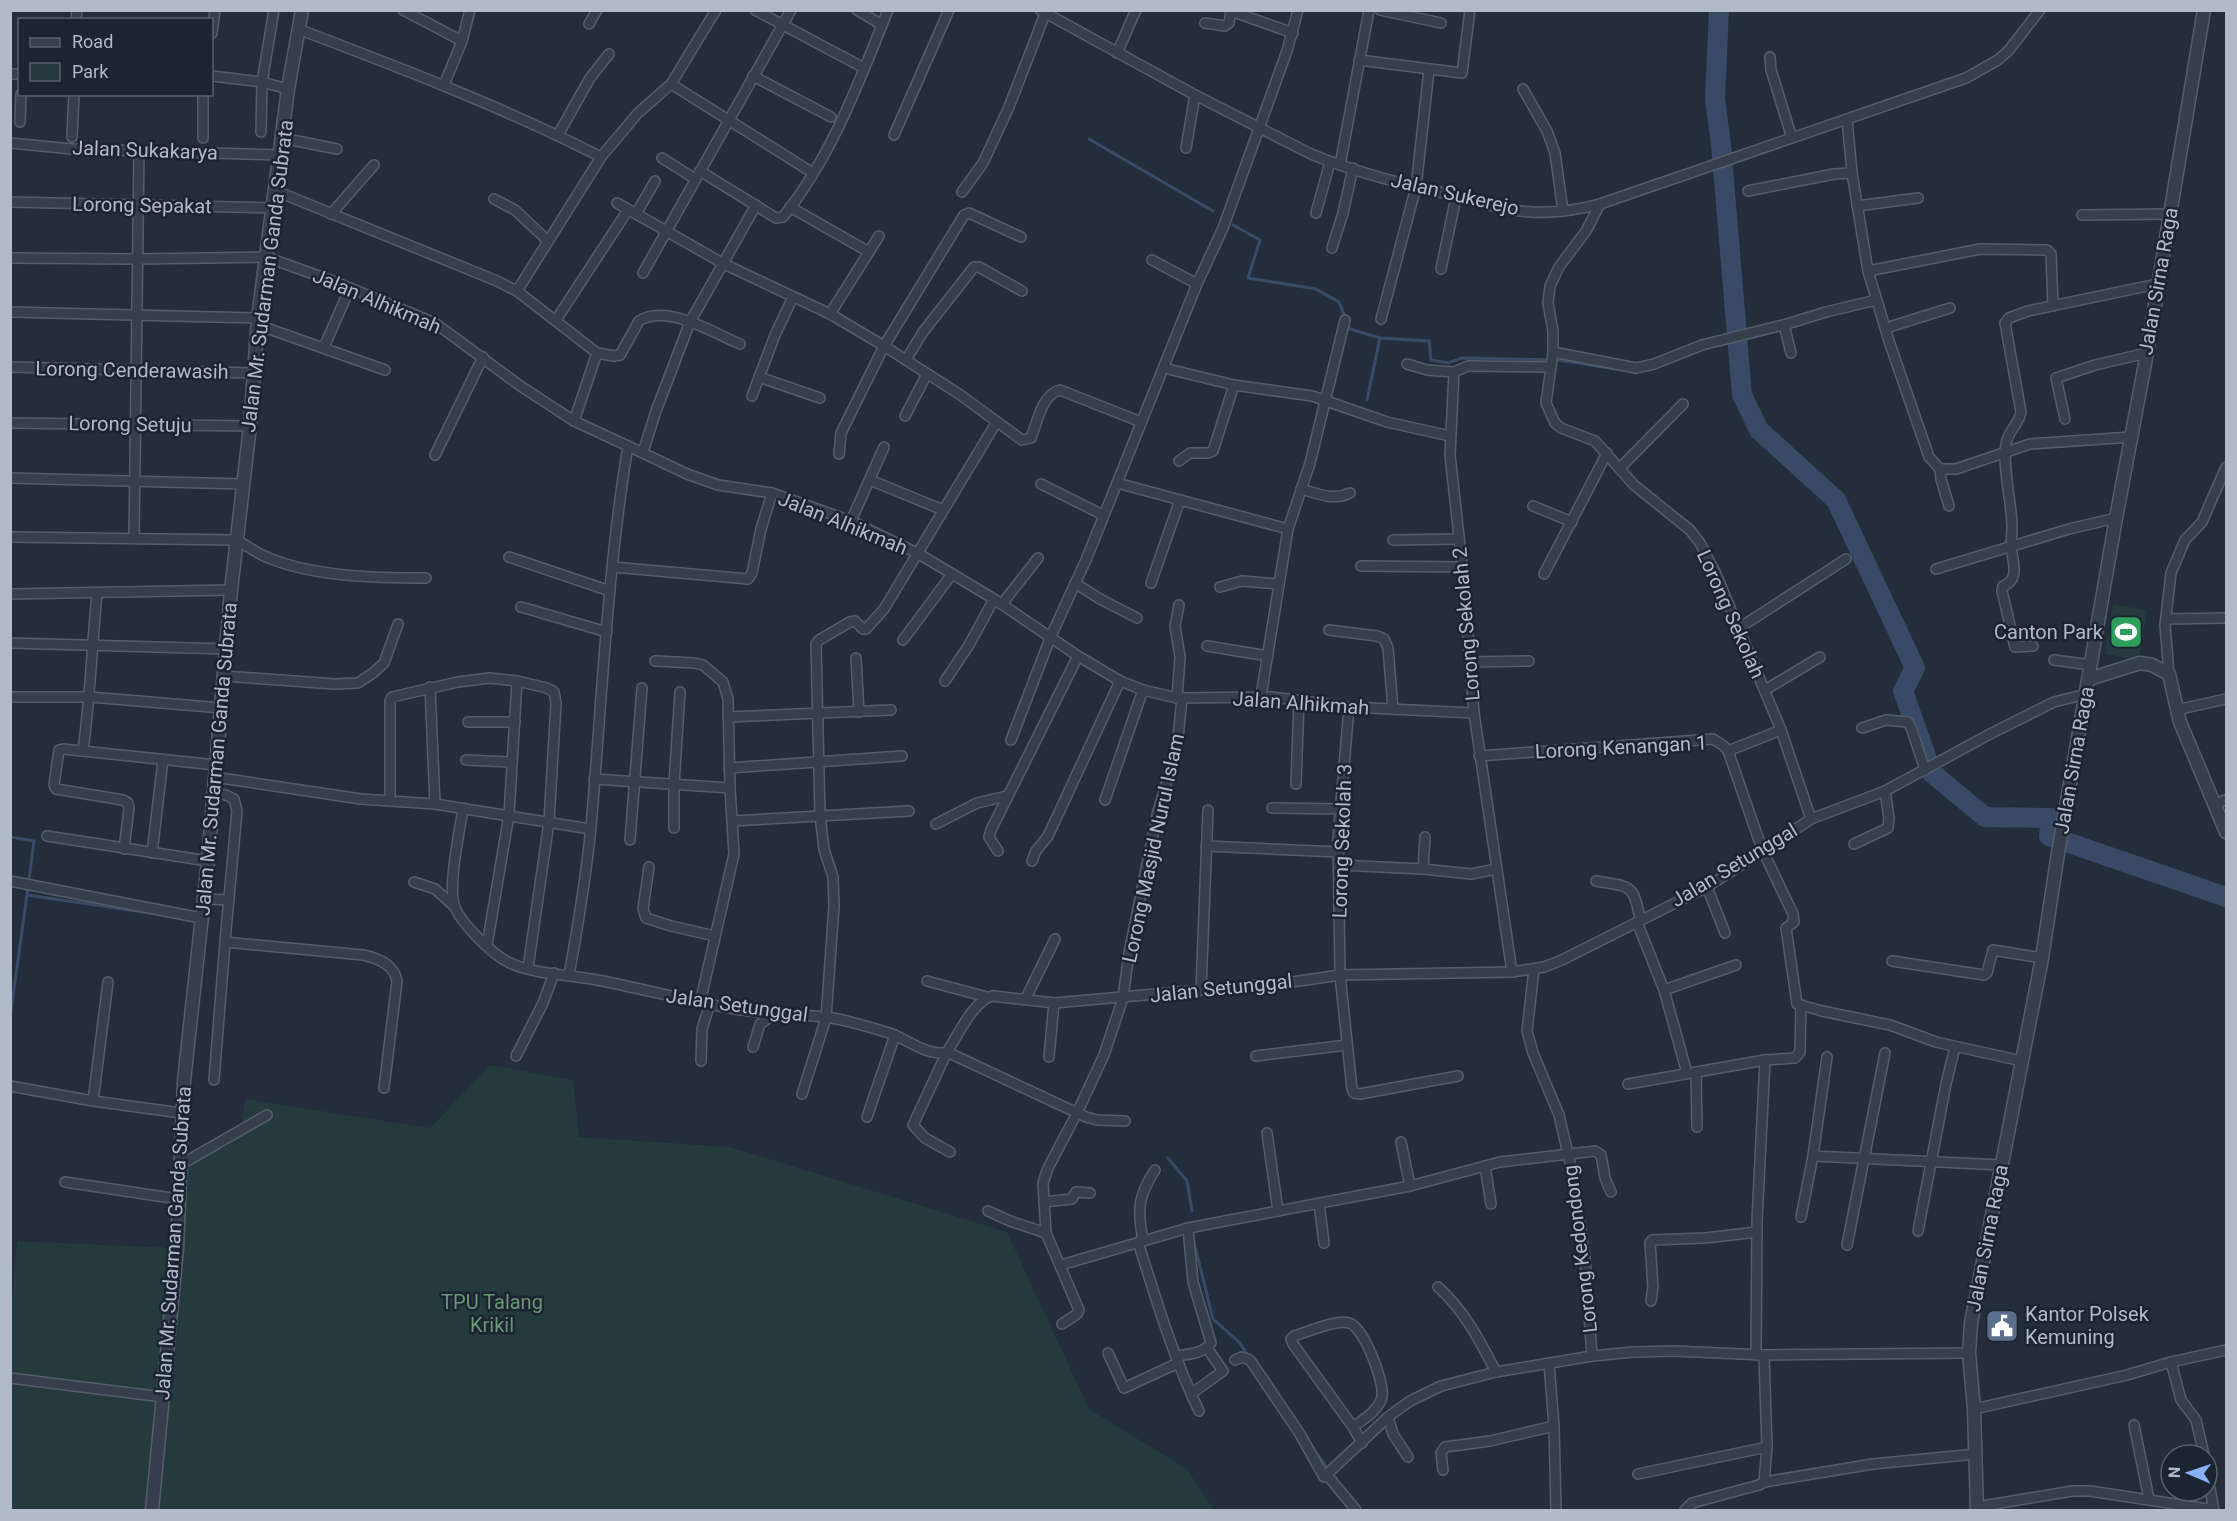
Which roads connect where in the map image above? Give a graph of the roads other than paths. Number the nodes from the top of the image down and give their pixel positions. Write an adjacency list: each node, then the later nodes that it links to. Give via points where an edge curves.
1 (274, 10): 37 (street)
2 (302, 10): 26 (street, Jalan Mr. Sudarman Ganda Subrata)
3 (404, 10): 28 (street)
4 (470, 10): 28 (street)
5 (597, 10): 23 (street)
6 (716, 10): 38 (street)
7 (755, 10): 25 (street)
8 (791, 10): 25 (street)
9 (857, 10): 24 (street)
10 (888, 10): 24 (street)
11 (949, 10): 53 (street)
12 (1136, 10): 29 (street)
13 (1298, 10): 27 (street)
14 (1369, 10): 32 (street)
15 (1380, 10): 22 (street)
16 (1470, 10): 34 (street, via 1463,72)
17 (2040, 10): 47 (street, Jalan Sukerejo, via 1998,60 1966,78)
18 (2204, 10): 91 (street, Jalan Sirna Raga)
19 (1231, 11): 21 (street, via 1225,26); 27 (street)
20 (1042, 12): 29 (street, Jalan Sukerejo); 75 (street, via 1001,126 983,163)
21 (1205, 22)
22 (1441, 23)
23 (589, 24)
24 (882, 25): 33 (street)
25 (782, 26): 33 (street); 36 (street)
26 (298, 29): 39 (street); 40 (street, Jalan Mr. Sudarman Ganda Subrata)
27 (1293, 33): 50 (street)
28 (462, 41): 39 (street)
29 (1117, 53): 42 (street, Jalan Sukerejo)
30 (609, 54): 52 (street, via 590,78)
31 (1770, 57): 57 (street)
32 (1359, 60): 34 (street); 65 (street)
33 (864, 68): 68 (street)
34 (1430, 70): 72 (street)
35 (213, 76): 37 (street)
36 (753, 76): 46 (street); 48 (street)
37 (262, 82): 40 (street); 51 (street)
38 (671, 84): 48 (street); 63 (street, via 638,113)
39 (444, 85): 52 (street)
40 (288, 89): 56 (street, Jalan Mr. Sudarman Ganda Subrata)
41 (1523, 89): 87 (street, via 1555,153)
42 (1195, 95): 50 (street, Jalan Sukerejo); 59 (street)
43 (21, 96): 49 (street)
44 (74, 96): 54 (street)
45 (203, 96): 55 (street)
46 (831, 117)
47 (1847, 119): 57 (street, Jalan Sukerejo); 69 (street)
48 (728, 121): 68 (street); 70 (street)
49 (20, 123)
50 (1258, 128): 65 (street, Jalan Sukerejo); 107 (street, via 1223,228)
51 (261, 132)
52 (558, 135): 63 (street)
53 (894, 135)
54 (72, 137)
55 (203, 138)
56 (282, 138): 60 (street); 62 (street, Jalan Mr. Sudarman Ganda Subrata)
57 (1792, 138): 81 (street, Jalan Sukerejo)
58 (10, 143): 61 (street, Jalan Sukakarya)
59 (1186, 148)
60 (337, 149)
61 (139, 150): 62 (street, Jalan Sukakarya); 82 (street)
62 (280, 155): 73 (street, Jalan Mr. Sudarman Ganda Subrata)
63 (601, 157): 96 (street)
64 (662, 158): 70 (street)
65 (1335, 164): 67 (street, Jalan Sukerejo); 89 (street)
66 (374, 165): 90 (street)
67 (1353, 168): 72 (street, Jalan Sukerejo); 97 (street)
68 (813, 173): 85 (street)
69 (1852, 173): 74 (street); 84 (street)
70 (698, 175): 83 (street); 93 (street)
71 (655, 181): 88 (street)
72 (1416, 187): 76 (street, Jalan Sukerejo); 119 (street)
73 (276, 191): 86 (street, Jalan Mr. Sudarman Ganda Subrata); 90 (street)
74 (1748, 191)
75 (962, 192)
76 (1456, 196): 87 (street, Jalan Sukerejo, via 1520,211); 104 (street)
77 (1918, 198): 84 (street)
78 (494, 199): 96 (street, via 515,210)
79 (10, 202): 82 (street, Lorong Sepakat)
80 (617, 203): 88 (street)
81 (1600, 204): 87 (street, Jalan Sukerejo); 134 (street, Lorong Sekolah, via 1550,286)
82 (138, 205): 86 (street, Lorong Sepakat); 101 (street)
83 (756, 205): 85 (street, via 778,218); 103 (street)
84 (1857, 206): 105 (street)
85 (790, 207): 98 (street)
86 (274, 208): 99 (street, Jalan Mr. Sudarman Ganda Subrata)
87 (1563, 211)
88 (632, 212): 93 (street); 120 (street)
89 (1316, 213)
90 (331, 214): 110 (street)
91 (2169, 214): 92 (street); 108 (street, Jalan Sirna Raga)
92 (2082, 215)
93 (666, 231): 103 (street); 106 (street)
94 (879, 236): 98 (street)
95 (1021, 237): 127 (street, via 965,214)
96 (548, 241): 110 (street)
97 (1332, 248)
98 (869, 252): 117 (street)
99 (266, 257): 101 (street); 109 (street, Jalan Alhikmah); 122 (street, Jalan Mr. Sudarman Ganda Subrata)
100 (10, 258): 101 (street)
101 (137, 259): 118 (street)
102 (1152, 260): 107 (street)
103 (724, 264): 112 (street); 123 (street)
104 (1442, 269)
105 (1868, 271): 113 (street); 114 (street, via 1980,249 2047,250 2051,254)
106 (643, 273)
107 (1197, 284): 137 (street)
108 (2157, 284): 114 (street); 131 (street, Jalan Sirna Raga)
109 (350, 288): 128 (street); 132 (street, Jalan Alhikmah, via 435,323)
110 (517, 291): 120 (street)
111 (1022, 291): 133 (street, via 974,267)
112 (793, 297): 117 (street); 143 (street)
113 (1876, 300): 124 (street); 125 (street)
114 (2053, 306): 162 (street, via 2028,310 2006,320 2021,411)
115 (1950, 308): 125 (street)
116 (10, 312): 118 (street)
117 (830, 314): 127 (street)
118 (137, 315): 122 (street); 139 (street)
119 (1381, 319)
120 (556, 320): 129 (street)
121 (1345, 320): 147 (street)
122 (258, 321): 128 (street); 141 (street, Jalan Mr. Sudarman Ganda Subrata)
123 (690, 322): 126 (street); 129 (street, via 649,316 635,326 620,355); 161 (street)
124 (1787, 324): 130 (street); 134 (street, via 1636,368)
125 (1886, 328): 169 (street, via 1929,457)
126 (740, 344)
127 (884, 346): 133 (street); 164 (street, via 841,434)
128 (324, 347): 138 (street)
129 (597, 353): 151 (street)
130 (1791, 353)
131 (2147, 353): 150 (street, via 2095,364 2056,378); 158 (street, Jalan Sirna Raga)
132 (483, 357): 151 (street, Jalan Alhikmah); 165 (street)
133 (906, 360): 142 (street)
134 (1552, 360): 140 (street, via 1468,366); 163 (street, Lorong Sekolah, via 1546,403 1552,420 1561,428 1592,439)
135 (1407, 364): 140 (street)
136 (10, 367): 139 (street, Lorong Cenderawasih)
137 (1164, 368): 144 (street); 152 (street)
138 (386, 370)
139 (136, 371): 141 (street, Lorong Cenderawasih); 155 (street)
140 (1454, 372): 157 (street, Lorong Sekolah 2)
141 (254, 373): 156 (street, Jalan Mr. Sudarman Ganda Subrata)
142 (927, 374): 149 (street); 154 (street)
143 (759, 377): 145 (street); 146 (street)
144 (1234, 386): 147 (street, via 1300,393); 166 (street, via 1213,451 1190,453)
145 (752, 396)
146 (820, 398)
147 (1325, 400): 157 (street, via 1388,422); 176 (street)
148 (1683, 404): 168 (street)
149 (905, 416)
150 (2065, 419)
151 (574, 421): 159 (street, Jalan Alhikmah)
152 (1141, 422): 154 (street, via 1062,390 1046,399 1029,440 1022,440); 173 (street)
153 (10, 423): 155 (street, Lorong Setuju)
154 (996, 423): 182 (street)
155 (135, 425): 156 (street, Lorong Setuju); 172 (street)
156 (249, 426): 174 (street, Jalan Mr. Sudarman Ganda Subrata)
157 (1450, 436): 190 (street, Lorong Sekolah 2)
158 (2131, 437): 162 (street, via 2030,444); 184 (street, Jalan Sirna Raga)
159 (628, 446): 161 (street, Jalan Alhikmah); 199 (street)
160 (884, 447): 171 (street)
161 (644, 452): 177 (street, Jalan Alhikmah, via 718,485)
162 (2005, 452): 169 (street, via 1956,469); 193 (street)
163 (1607, 453): 168 (street, Lorong Sekolah); 186 (street)
164 (839, 454)
165 (435, 455)
166 (1179, 461)
167 (2226, 467): 218 (street, via 2202,522 2185,540 2177,558 2169,582)
168 (1620, 468): 220 (street, Lorong Sekolah, via 1700,543)
169 (1940, 469): 181 (street)
170 (10, 478): 172 (street)
171 (870, 480): 182 (street); 185 (street)
172 (135, 482): 174 (street); 189 (street)
173 (1116, 483): 179 (street); 183 (street)
174 (242, 484): 191 (street, Jalan Mr. Sudarman Ganda Subrata)
175 (1041, 484): 183 (street)
176 (1301, 489): 178 (street, via 1334,498); 187 (street)
177 (772, 493): 185 (street, Jalan Alhikmah); 199 (street, via 748,579)
178 (1350, 493)
179 (1180, 500): 187 (street); 205 (street)
180 (1533, 506): 186 (street)
181 (1950, 506)
182 (943, 510): 194 (street)
183 (1103, 515): 206 (street)
184 (2116, 518): 193 (street); 238 (street, Jalan Sirna Raga)
185 (850, 521): 194 (street, Jalan Alhikmah)
186 (1572, 522): 203 (street)
187 (1288, 529): 207 (street)
188 (10, 537): 189 (street)
189 (134, 538): 191 (street)
190 (1459, 539): 192 (street); 200 (street, Lorong Sekolah 2)
191 (237, 540): 204 (street, via 267,557 295,566 361,576); 209 (street, Jalan Mr. Sudarman Ganda Subrata)
192 (1393, 540)
193 (2011, 546): 201 (street); 228 (street, via 2015,564 2012,580 2002,591 2015,647)
194 (919, 554): 202 (street, Jalan Alhikmah); 263 (street, via 869,626 864,629 850,622 817,642)
195 (509, 557): 210 (street)
196 (1038, 558): 213 (street)
197 (1846, 559): 220 (street)
198 (1361, 566): 200 (street)
199 (613, 567): 210 (street)
200 (1462, 567): 236 (street, Lorong Sekolah 2)
201 (1936, 569)
202 (952, 574): 213 (street, Jalan Alhikmah); 224 (street)
203 (1544, 574)
204 (426, 578)
205 (1151, 582)
206 (1075, 583): 216 (street); 223 (street)
207 (1279, 584): 208 (street, via 1242,581); 231 (street)
208 (1220, 587)
209 (231, 590): 211 (street); 229 (street, Jalan Mr. Sudarman Ganda Subrata)
210 (610, 591): 222 (street)
211 (97, 593): 212 (street); 226 (street)
212 (10, 594)
213 (998, 602): 223 (street, Jalan Alhikmah); 243 (street)
214 (1179, 605): 254 (street, Lorong Masjid Nurul Islam, via 1174,626 1180,657)
215 (521, 607): 222 (street)
216 (1137, 618)
217 (2226, 618): 218 (street)
218 (2166, 619): 239 (street)
219 (398, 624): 240 (street, via 384,663 358,682 334,684)
220 (1739, 628): 248 (street, Lorong Sekolah)
221 (1329, 630): 259 (street, via 1377,636 1386,641)
222 (607, 632): 282 (street)
223 (1051, 636): 230 (street, Jalan Alhikmah); 270 (street)
224 (903, 640)
225 (10, 643): 226 (street)
226 (92, 645): 229 (street); 253 (street)
227 (1207, 646): 231 (street)
228 (2033, 646)
229 (227, 649): 240 (street, Jalan Mr. Sudarman Ganda Subrata)
230 (1077, 656): 244 (street, Jalan Alhikmah); 289 (street)
231 (1268, 656): 251 (street)
232 (1820, 657): 248 (street)
233 (856, 658): 262 (street)
234 (2054, 660): 238 (street)
235 (656, 661): 265 (street, via 699,664 716,675 727,691)
236 (1470, 662): 237 (street); 264 (street, Lorong Sekolah 2)
237 (1529, 662)
238 (2091, 665): 241 (street, Jalan Sirna Raga)
239 (2169, 674): 241 (street, via 2140,663); 261 (street)
240 (225, 676): 258 (street, Jalan Mr. Sudarman Ganda Subrata)
241 (2089, 679): 250 (street, Jalan Sirna Raga)
242 (517, 681): 245 (street, via 490,678); 267 (street); 303 (street, via 550,689 556,695)
243 (945, 681)
244 (1120, 681): 247 (street, Jalan Alhikmah); 319 (street, via 1048,836)
245 (430, 687): 291 (street, via 390,699); 293 (street)
246 (642, 688): 283 (street)
247 (1143, 690): 254 (street, Jalan Alhikmah); 290 (street)
248 (1765, 690): 269 (street, Lorong Sekolah)
249 (680, 692): 284 (street)
250 (2086, 694): 280 (street, Jalan Setunggal, via 2054,702); 338 (street, Jalan Sirna Raga)
251 (1261, 696): 254 (street, Jalan Alhikmah); 256 (street, Jalan Alhikmah)
252 (10, 697): 253 (street)
253 (90, 698): 258 (street); 271 (street)
254 (1180, 698): 352 (street, Lorong Masjid Nurul Islam, via 1177,748 1157,815)
255 (2226, 699): 261 (street)
256 (1299, 700): 257 (street, Jalan Alhikmah); 285 (street)
257 (1348, 707): 259 (street, Jalan Alhikmah); 296 (street, Lorong Sekolah 3)
258 (222, 708): 281 (street, Jalan Mr. Sudarman Ganda Subrata)
259 (1393, 709): 264 (street, Jalan Alhikmah)
260 (891, 710): 262 (street)
261 (2176, 710): 292 (street)
262 (859, 712): 263 (street)
263 (818, 713): 265 (street); 277 (street)
264 (1474, 713): 274 (street, Lorong Sekolah 2)
265 (728, 717): 279 (street)
266 (468, 722): 267 (street)
267 (515, 722): 278 (street)
268 (1862, 728): 280 (street, via 1886,720 1908,722)
269 (1781, 730): 272 (street); 301 (street, Lorong Sekolah)
270 (1011, 740)
271 (83, 752): 275 (street); 313 (street, via 59,750 54,787 128,803)
272 (1728, 752): 274 (street, Lorong Kenangan 1, via 1713,739); 314 (street, Lorong Kenangan 1)
273 (902, 756): 277 (street)
274 (1479, 756): 323 (street, Lorong Sekolah 2)
275 (163, 760): 281 (street); 317 (street)
276 (466, 760): 278 (street)
277 (820, 761): 279 (street); 300 (street)
278 (512, 762): 299 (street)
279 (729, 768): 286 (street)
280 (1928, 768): 287 (street, Jalan Setunggal)
281 (215, 771): 288 (street, Jalan Mr. Sudarman Ganda Subrata); 291 (street)
282 (594, 779): 283 (street); 306 (street)
283 (633, 782): 284 (street); 310 (street)
284 (674, 784): 286 (street); 305 (street)
285 (1296, 784)
286 (730, 788): 302 (street)
287 (1885, 791): 301 (street, Jalan Setunggal); 311 (street, via 1888,828)
288 (213, 793): 318 (street, Jalan Mr. Sudarman Ganda Subrata); 329 (street, via 234,799 237,811)
289 (1007, 796): 304 (street, via 977,803); 315 (street, via 989,835)
290 (1106, 800)
291 (390, 801): 293 (street)
292 (2220, 802): 307 (street)
293 (435, 804): 294 (street)
294 (463, 808): 299 (street); 330 (street, via 452,884)
295 (1272, 808): 296 (street)
296 (1341, 809): 316 (street, Lorong Sekolah 3)
297 (1208, 810): 312 (street)
298 (909, 811): 300 (street)
299 (509, 815): 303 (street); 337 (street)
300 (820, 815): 302 (street); 358 (street, via 824,849 833,877 834,906)
301 (1811, 819): 314 (street, Jalan Setunggal)
302 (733, 821): 334 (street, via 734,854)
303 (549, 822): 306 (street); 341 (street)
304 (936, 824)
305 (674, 828)
306 (590, 829): 345 (street)
307 (2226, 832)
308 (47, 836): 313 (street)
309 (1425, 837): 322 (street)
310 (630, 840)
311 (1854, 844)
312 (1206, 846): 316 (street); 349 (street)
313 (124, 849): 317 (street)
314 (1762, 849): 327 (street, Jalan Setunggal); 356 (street, Lorong Kenangan 1, via 1793,914 1794,921 1786,929 1795,1001)
315 (998, 851)
316 (1339, 852): 320 (street, Lorong Sekolah 3)
317 (152, 853): 318 (street)
318 (208, 861): 328 (street, Jalan Mr. Sudarman Ganda Subrata)
319 (1032, 861)
320 (1339, 865): 322 (street); 346 (street, Lorong Sekolah 3)
321 (649, 867): 334 (street, via 643,909 646,918)
322 (1423, 869): 323 (street, via 1471,874)
323 (1497, 869): 343 (street, Lorong Sekolah 2)
324 (13, 881): 331 (street)
325 (1596, 881): 332 (street, via 1632,890)
326 (414, 882): 330 (street, Jalan Setunggal, via 435,889)
327 (1707, 886): 332 (street, Jalan Setunggal); 333 (street)
328 (204, 898): 329 (street); 331 (street, Jalan Mr. Sudarman Ganda Subrata)
329 (229, 900): 336 (street)
330 (454, 906): 337 (street, Jalan Setunggal)
331 (201, 918): 380 (street, Jalan Mr. Sudarman Ganda Subrata)
332 (1639, 921): 342 (street, Jalan Setunggal, via 1554,964); 350 (street)
333 (1725, 933)
334 (715, 936): 355 (street)
335 (1055, 939): 353 (street)
336 (225, 942): 374 (street); 377 (street, via 363,956 390,967 397,981)
337 (487, 945): 341 (street, Jalan Setunggal, via 508,962)
338 (2042, 958): 339 (street, via 1995,949 1984,975); 371 (street, Jalan Sirna Raga)
339 (1892, 961)
340 (1736, 965): 350 (street)
341 (528, 968): 344 (street, Jalan Setunggal)
342 (1534, 969): 343 (street, Jalan Setunggal); 389 (street, Lorong Kedondong, via 1527,1019 1529,1043 1554,1103)
343 (1512, 972): 346 (street, Jalan Setunggal)
344 (554, 973): 345 (street, Jalan Setunggal); 365 (street)
345 (569, 975): 355 (street, Jalan Setunggal)
346 (1340, 975): 349 (street, Jalan Setunggal); 360 (street, Lorong Sekolah 3)
347 (927, 981): 351 (street, Jalan Setunggal)
348 (108, 982): 379 (street)
349 (1200, 990): 352 (street, Jalan Setunggal)
350 (1664, 990): 372 (street)
351 (987, 997): 353 (street, Jalan Setunggal); 363 (street, via 976,1006)
352 (1123, 998): 354 (street, Jalan Setunggal); 381 (street, Lorong Masjid Nurul Islam, via 1104,1055)
353 (1025, 1000): 354 (street, Jalan Setunggal)
354 (1054, 1003): 367 (street)
355 (705, 1004): 357 (street, Jalan Setunggal); 370 (street)
356 (1801, 1005): 362 (street, via 1890,1025); 369 (street, via 1799,1055)
357 (769, 1012): 358 (street, Jalan Setunggal); 361 (street, via 760,1024)
358 (826, 1017): 359 (street, Jalan Setunggal); 378 (street)
359 (895, 1035): 363 (street, Jalan Setunggal, via 933,1052); 383 (street)
360 (1347, 1046): 366 (street); 373 (street, Lorong Sekolah 3, via 1354,1093)
361 (753, 1047)
362 (1955, 1047): 371 (street); 392 (street)
363 (947, 1052): 381 (street, Jalan Setunggal); 388 (street, via 913,1125 925,1138)
364 (1885, 1053): 391 (street)
365 (516, 1056)
366 (1256, 1056)
367 (1049, 1057)
368 (1827, 1057): 390 (street)
369 (1765, 1060): 372 (street); 410 (street)
370 (701, 1061)
371 (2022, 1061): 394 (street, Jalan Sirna Raga)
372 (1691, 1072): 375 (street); 385 (street)
373 (1458, 1076)
374 (214, 1080)
375 (1628, 1084)
376 (10, 1086): 379 (street)
377 (384, 1088)
378 (802, 1094)
379 (93, 1101): 380 (street)
380 (181, 1113): 393 (street, Jalan Mr. Sudarman Ganda Subrata)
381 (1077, 1113): 384 (street, Jalan Setunggal, via 1096,1120); 402 (street, Lorong Masjid Nurul Islam, via 1048,1168 1043,1183)
382 (267, 1115): 393 (street)
383 (867, 1117)
384 (1125, 1121)
385 (1697, 1127)
386 (1267, 1133): 406 (street)
387 (1401, 1142): 398 (street)
388 (950, 1152)
389 (1569, 1154): 395 (street); 399 (street, via 1599,1152); 424 (street, Lorong Kedondong, via 1585,1258)
390 (1813, 1156): 391 (street); 407 (street)
391 (1864, 1160): 392 (street); 414 (street)
392 (1931, 1163): 394 (street); 409 (street)
393 (180, 1165): 401 (street, Jalan Mr. Sudarman Ganda Subrata)
394 (2002, 1165): 422 (street, Jalan Sirna Raga, via 1971,1323)
395 (1485, 1166): 398 (street); 404 (street)
396 (1155, 1170): 412 (street, via 1139,1207)
397 (65, 1182): 401 (street)
398 (1410, 1186): 403 (street)
399 (1611, 1192)
400 (1090, 1193): 402 (street, via 1076,1192 1072,1199)
401 (178, 1199): 432 (street, Jalan Mr. Sudarman Ganda Subrata)
402 (1044, 1202): 411 (street, Lorong Masjid Nurul Islam)
403 (1319, 1203): 406 (street); 413 (street)
404 (1491, 1204)
405 (988, 1210): 411 (street)
406 (1278, 1210): 408 (street)
407 (1801, 1217)
408 (1188, 1228): 412 (street); 419 (street, via 1193,1282 1211,1338)
409 (1918, 1231)
410 (1757, 1232): 417 (street, via 1652,1240); 423 (street)
411 (1046, 1233): 415 (street)
412 (1140, 1241): 415 (street); 425 (street)
413 (1324, 1243)
414 (1847, 1245)
415 (1061, 1265): 418 (street, via 1079,1310)
416 (1438, 1287): 429 (street, via 1458,1308)
417 (1651, 1300)
418 (1062, 1324)
419 (1207, 1348): 425 (street); 431 (street, via 1224,1371)
420 (2226, 1350): 427 (street)
421 (1108, 1353): 425 (street, via 1124,1388)
422 (1969, 1353): 423 (street); 433 (street, Jalan Sirna Raga)
423 (1760, 1355): 424 (street, via 1674,1351); 441 (street)
424 (1592, 1356): 428 (street)
425 (1177, 1360): 431 (street)
426 (1236, 1360): 445 (street, via 1250,1360 1324,1477)
427 (2171, 1362): 433 (street); 440 (street, via 2181,1400 2196,1420)
428 (1549, 1363): 429 (street); 437 (street)
429 (1496, 1372): 435 (street, via 1442,1386)
430 (10, 1378): 432 (street)
431 (1191, 1394): 434 (street)
432 (163, 1397): 450 (street, Jalan Mr. Sudarman Ganda Subrata)
433 (1974, 1409): 442 (street, Jalan Sirna Raga)
434 (1199, 1411)
435 (1388, 1417): 439 (street); 443 (street, via 1393,1434)
436 (2134, 1425): 448 (street)
437 (1554, 1426): 444 (street, via 1445,1447 1440,1453); 452 (street)
438 (1353, 1427): 438 (street, via 1377,1407 1382,1396 1379,1376 1364,1338 1353,1325 1341,1322 1294,1336 1293,1344); 439 (street)
439 (1362, 1443): 445 (street)
440 (2201, 1443)
441 (1767, 1448): 446 (street); 447 (street)
442 (1976, 1454): 447 (street, via 1873,1464); 449 (street, Jalan Sirna Raga)
443 (1408, 1457)
444 (1443, 1470)
445 (1330, 1472): 451 (street)
446 (1638, 1474)
447 (1764, 1482): 453 (street, via 1692,1503)
448 (2149, 1499): 449 (street, via 2072,1491); 454 (street)
449 (1977, 1509)
450 (152, 1510)
451 (1356, 1510)
452 (1556, 1510)
453 (1685, 1510)
454 (2214, 1510)

